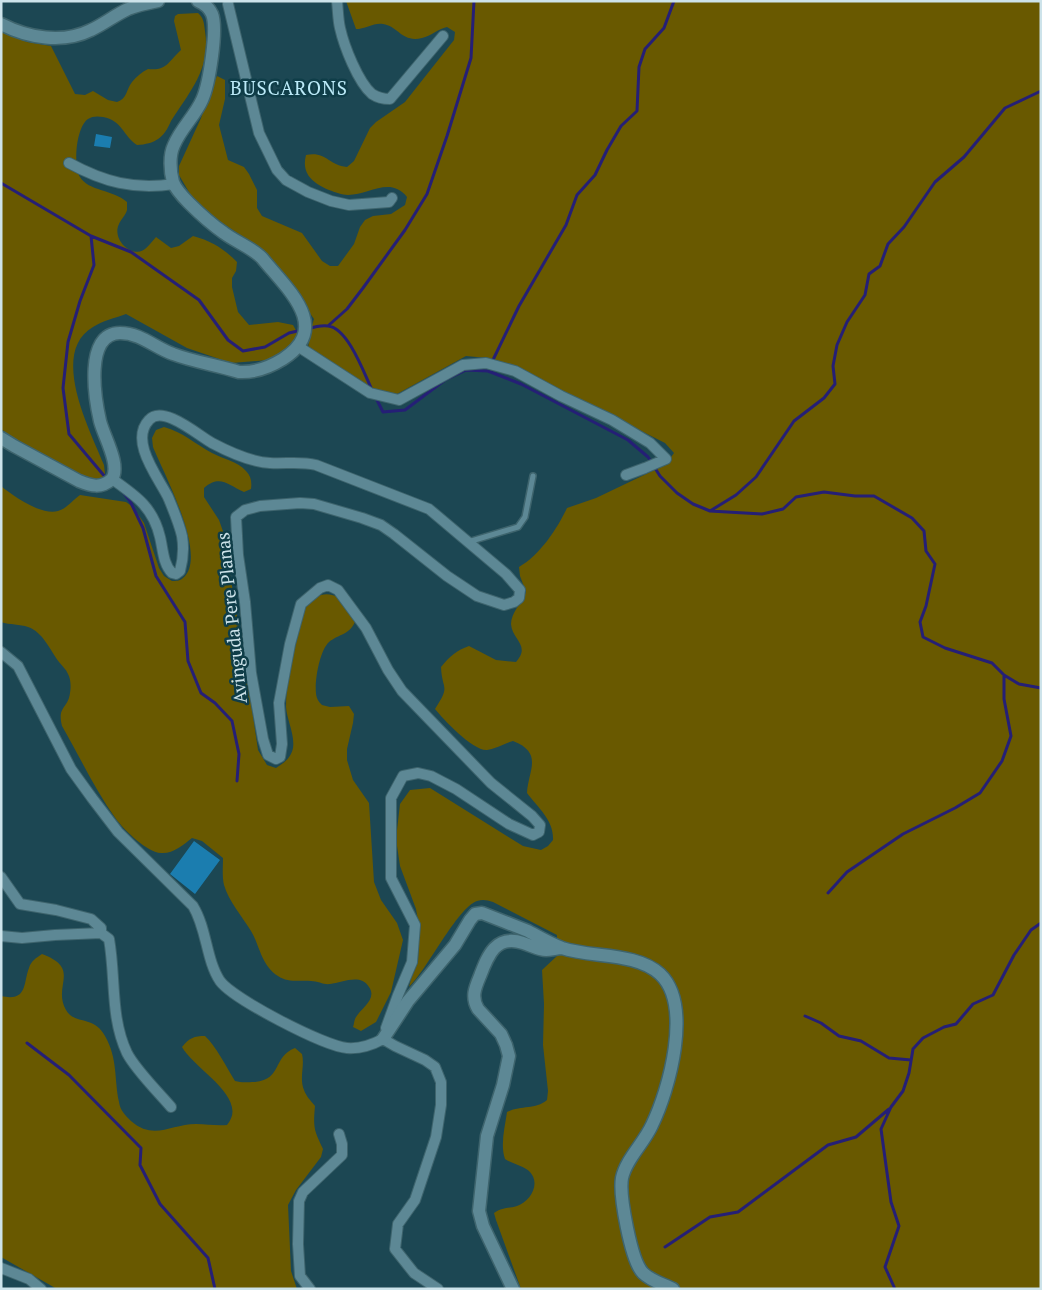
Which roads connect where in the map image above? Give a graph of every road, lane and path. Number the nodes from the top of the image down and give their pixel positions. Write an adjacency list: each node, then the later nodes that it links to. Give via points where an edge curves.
1 (158, 1): 5 (street, via 127,10 72,37 41,36)
2 (337, 1): 6 (street, via 344,46 359,75 372,93 381,99 390,99 400,89)
3 (207, 3): 8 (street, via 214,26 206,90 173,146)
4 (227, 3): 9 (street, via 259,133 286,180 308,192 349,205 389,202)
5 (1, 24)
6 (443, 36)
7 (69, 163): 8 (street, via 117,183)
8 (174, 184): 10 (street, via 209,222 255,251 291,296 305,319 304,334)
9 (392, 198)
10 (298, 347): 12 (street, via 370,393 399,400 463,365 486,362 515,371 612,420 650,443 666,459); 14 (street, via 265,368 239,372 172,354 128,333 112,334 99,346 95,376 100,420 115,467)
11 (1, 438): 14 (street, via 88,485 100,486)
12 (626, 475)
13 (533, 476): 15 (lane, via 525,517 518,527)
14 (112, 479): 15 (street, Avinguda Pere Planas, via 137,496 150,510 156,521 166,564 176,574 180,571 183,554 182,538 168,498 148,460 142,435 149,419 159,416 167,416 241,456 270,463 316,465 429,509)
15 (468, 542): 21 (street, Avinguda Pere Planas, via 516,584 520,590 519,598 504,606 477,596 381,526 362,518 300,503 246,510 236,517 251,673 268,755 280,757 279,703 301,604 328,585 338,590 366,628 402,691 491,783 540,825 539,832 533,835 431,776 418,773 403,776 391,798 391,878 415,925 412,962)
16 (1, 652): 21 (street, via 18,666 72,769 92,798 118,832 193,906 199,916 215,973 221,982 259,1009 331,1044 358,1047 373,1045)
17 (1, 877): 18 (street, via 20,904 91,919 101,928)
18 (101, 933): 19 (street, via 22,938); 22 (street, via 109,939 113,999 128,1055)
19 (1, 936)
20 (562, 948): 21 (street, via 523,929 482,913 475,914); 28 (street, via 544,950 518,941 499,943 487,960 474,997 478,1009 504,1040 509,1056 487,1136 479,1211); 29 (street, via 647,966 667,981 673,994 678,1028 668,1082 653,1124 622,1176 621,1189 634,1257 642,1272)
21 (383, 1038): 27 (street, via 435,1067 441,1082 436,1137 415,1200 398,1224 395,1249 414,1272)
22 (171, 1108)
23 (339, 1134): 26 (street, via 342,1155 303,1192 299,1201 300,1276)
24 (1, 1268): 25 (street, via 28,1279)
25 (41, 1289)
26 (310, 1289)
27 (438, 1289)
28 (513, 1289)
29 (673, 1289)

